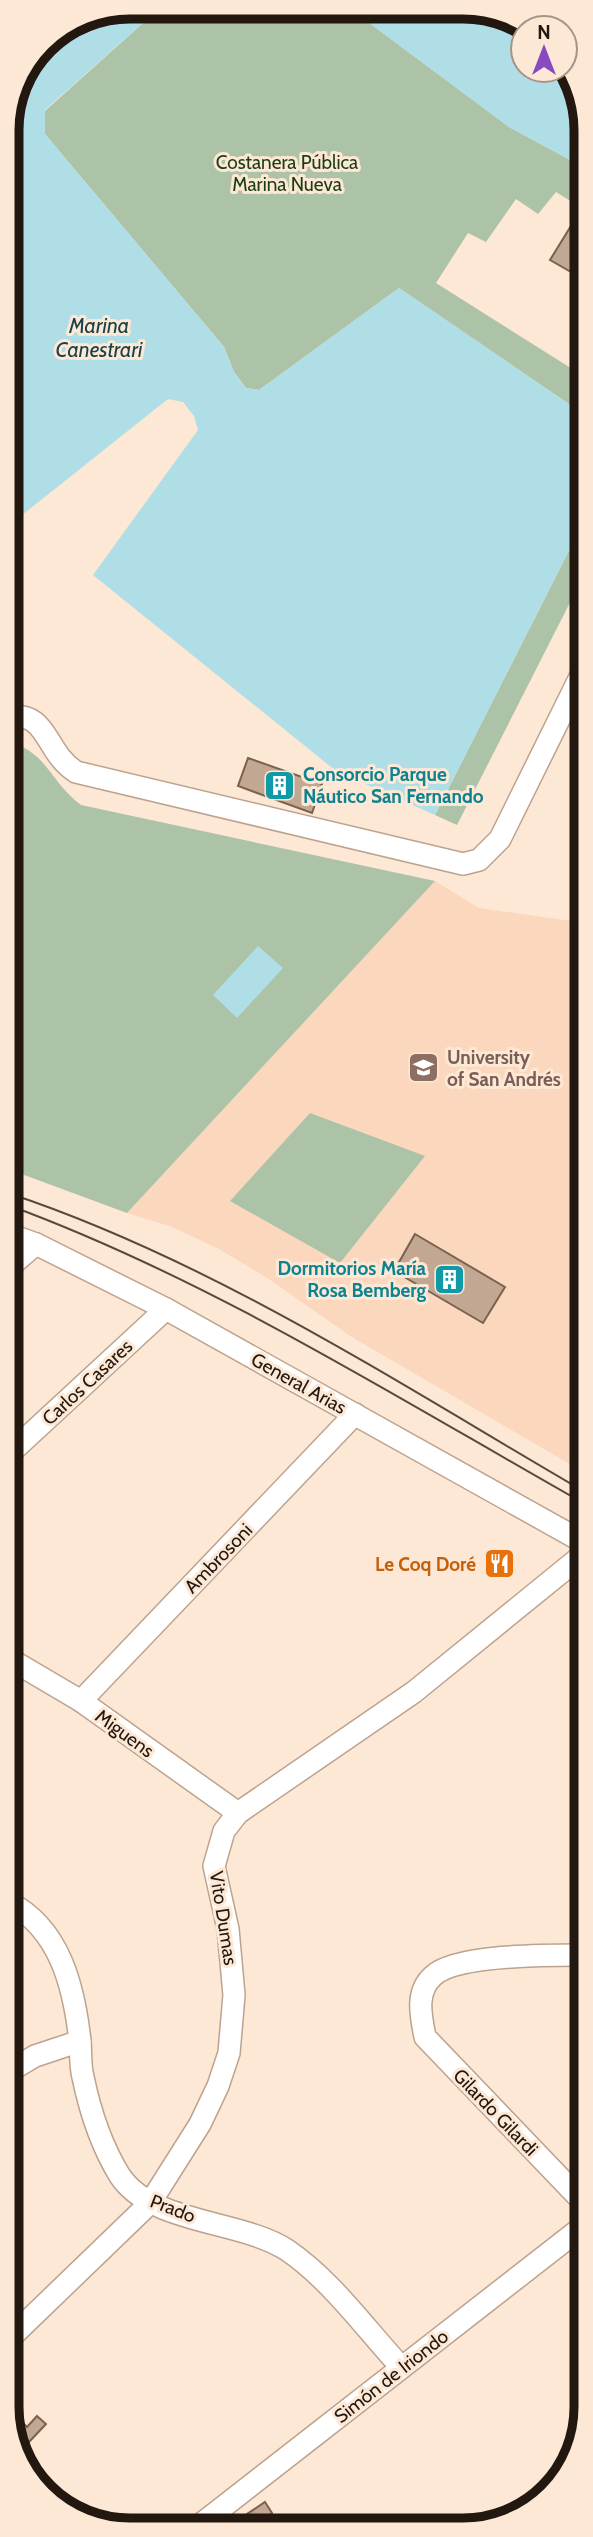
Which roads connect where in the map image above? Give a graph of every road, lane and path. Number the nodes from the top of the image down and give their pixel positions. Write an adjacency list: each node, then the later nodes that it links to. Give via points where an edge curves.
1 (574, 689): 2 (street, via 500,839 479,860 463,864 76,772 57,757 31,718)
2 (19, 717)
3 (19, 1238): 4 (street, General Arias)
4 (36, 1244): 5 (street); 6 (street, General Arias)
5 (19, 1259)
6 (166, 1309): 7 (street, General Arias); 8 (street, Carlos Casares)
7 (355, 1414): 9 (street, General Arias); 12 (street, Ambrosoni)
8 (19, 1445)
9 (574, 1537)
10 (574, 1562): 13 (street, Vito Dumas, via 414,1692)
11 (19, 1664): 12 (street, Miguens)
12 (81, 1701): 13 (street, Miguens)
13 (238, 1813): 19 (street, Vito Dumas, via 225,1831 214,1866 232,1963 229,2053 200,2124)
14 (19, 1910): 16 (street, Prado, via 39,1924 56,1949 69,1980)
15 (574, 1955): 18 (street, Gilardo Gilardi, via 447,1967 432,1977 422,1992 420,2011 425,2037)
16 (79, 2041): 17 (street); 19 (street, Prado, via 82,2076 104,2146 122,2178)
17 (19, 2065)
18 (574, 2193)
19 (150, 2203): 21 (street, Vito Dumas); 22 (street, Prado, via 284,2248 312,2269)
20 (574, 2233): 22 (street, Simón de Iriondo)
21 (19, 2329)
22 (401, 2367): 23 (street, Simón de Iriondo)
23 (209, 2518)

